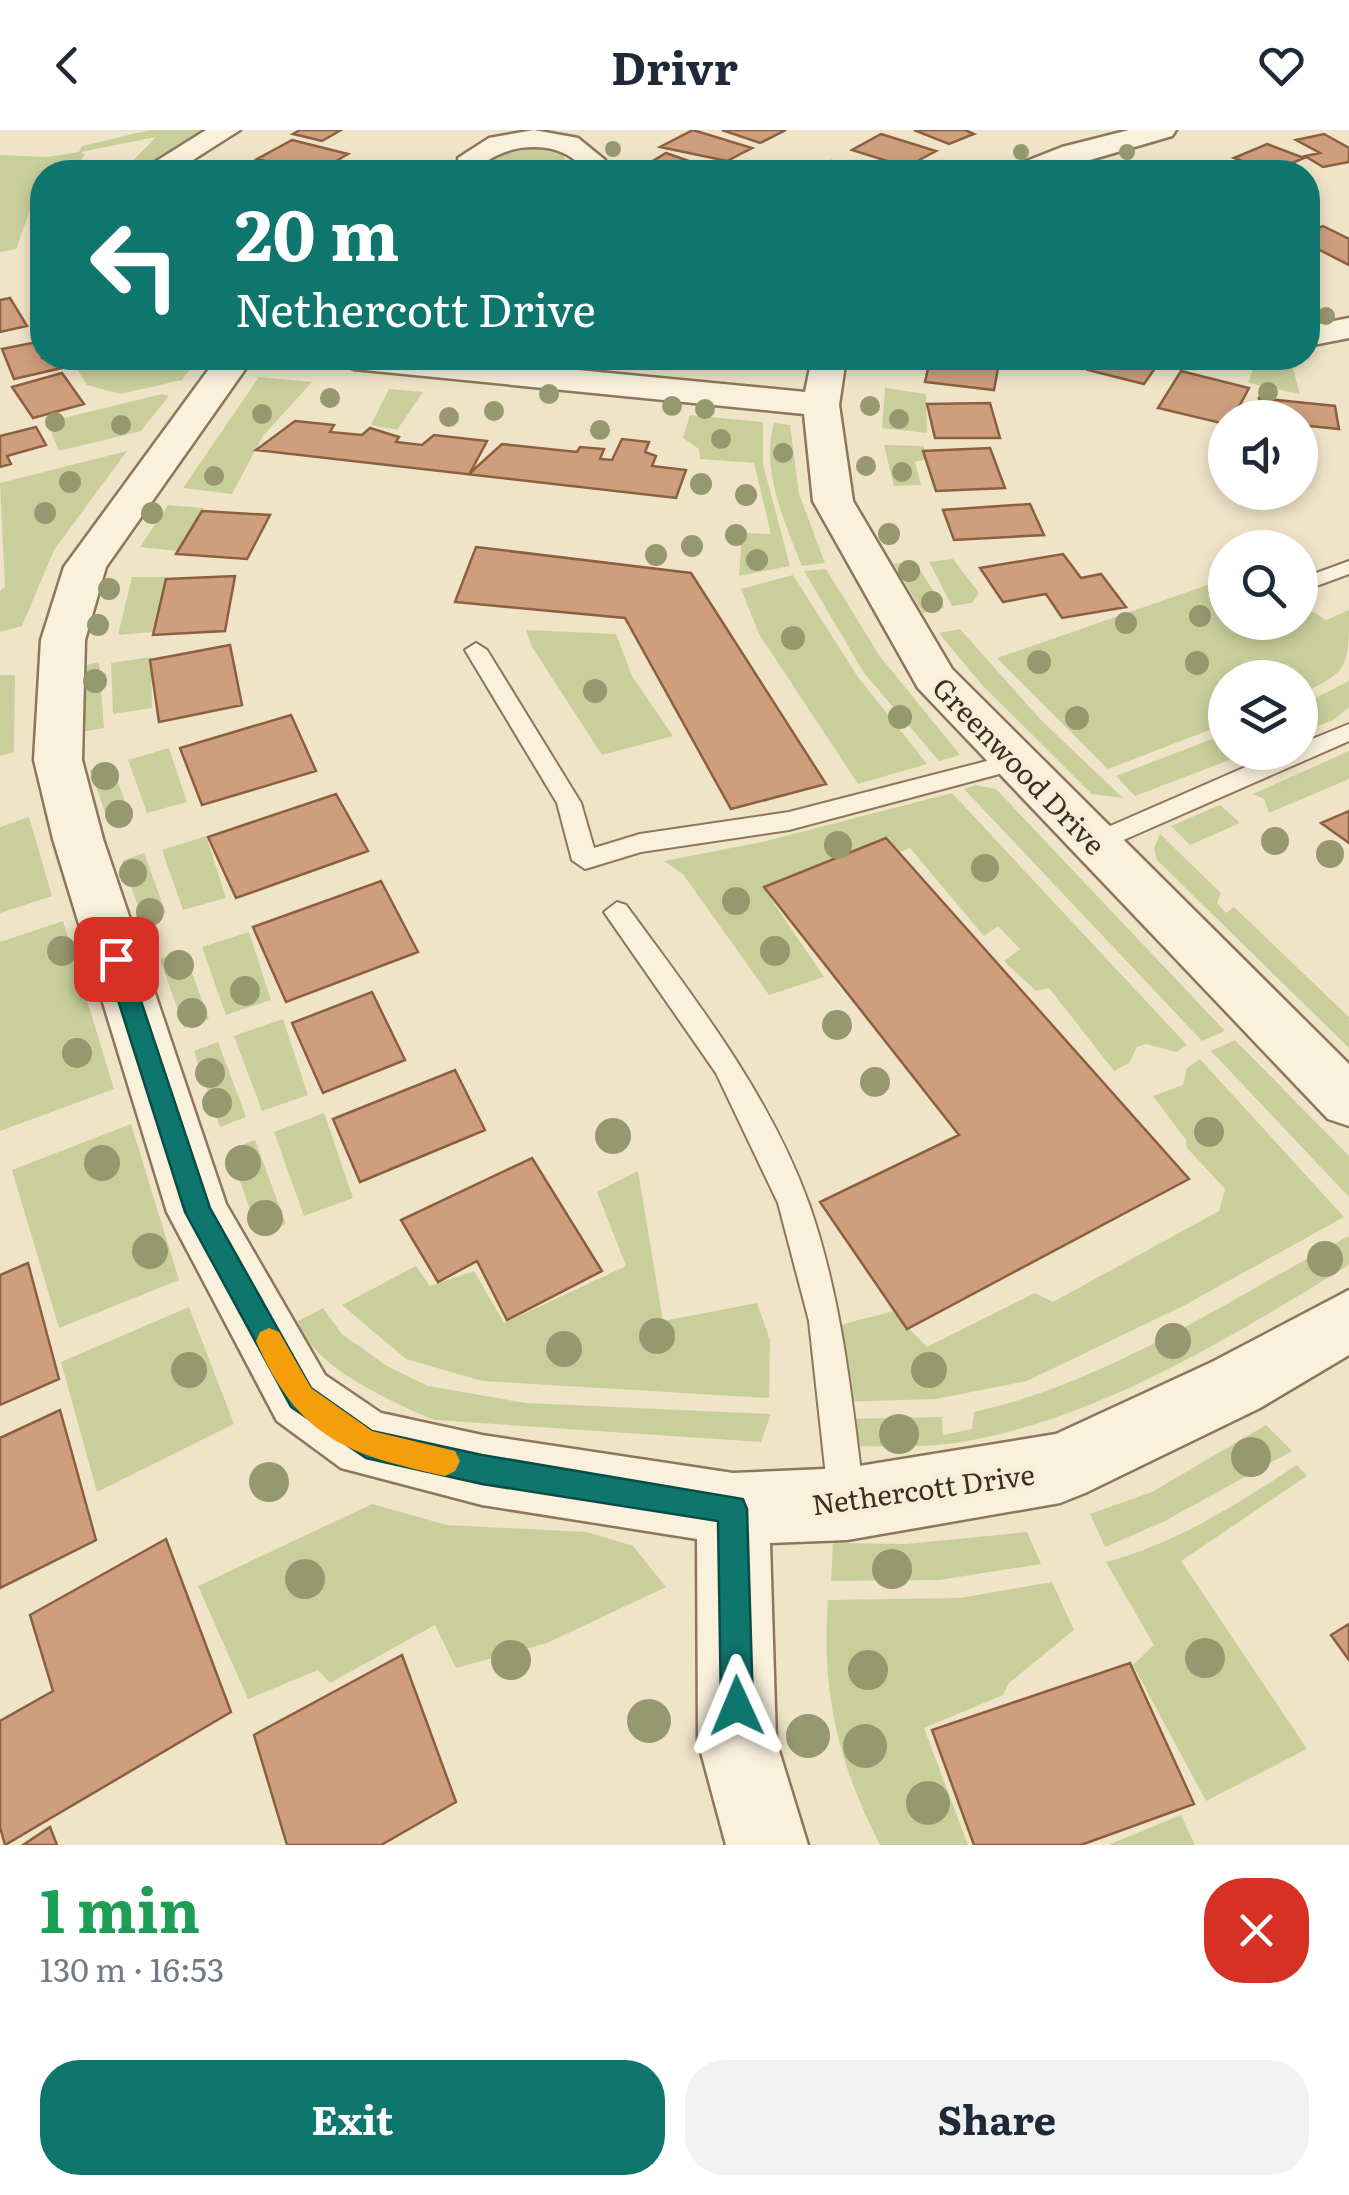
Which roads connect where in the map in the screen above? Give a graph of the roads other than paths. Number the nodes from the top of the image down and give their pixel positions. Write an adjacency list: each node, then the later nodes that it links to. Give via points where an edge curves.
1 (226, 130): 4 (street)
2 (1162, 130): 6 (street)
3 (586, 136): 5 (street, via 492,143)
4 (175, 160)
5 (473, 160)
6 (1054, 160)
7 (1349, 328): 8 (street)
8 (1320, 334)
9 (227, 370): 23 (street, Nethercott Drive, via 85,567 62,658 58,760 198,1212 301,1398 366,1444 482,1470)
10 (473, 370): 12 (street)
11 (827, 370): 12 (street, Greenwood Drive)
12 (821, 405): 17 (street, Greenwood Drive, via 833,501 847,529 934,678)
13 (1349, 568): 14 (lane)
14 (1318, 579)
15 (476, 650): 17 (lane, via 569,803 585,860 640,843 789,821)
16 (1349, 732): 18 (lane)
17 (1014, 762): 18 (street, Greenwood Drive)
18 (1094, 843): 20 (street, Greenwood Drive)
19 (617, 912): 22 (lane, via 727,1066 793,1203 826,1321)
20 (1349, 1102)
21 (1349, 1320): 22 (street, Nethercott Drive, via 1236,1385 1060,1468)
22 (847, 1504): 23 (street, Nethercott Drive)
23 (732, 1509): 24 (street, via 738,1741)
24 (767, 1845)

